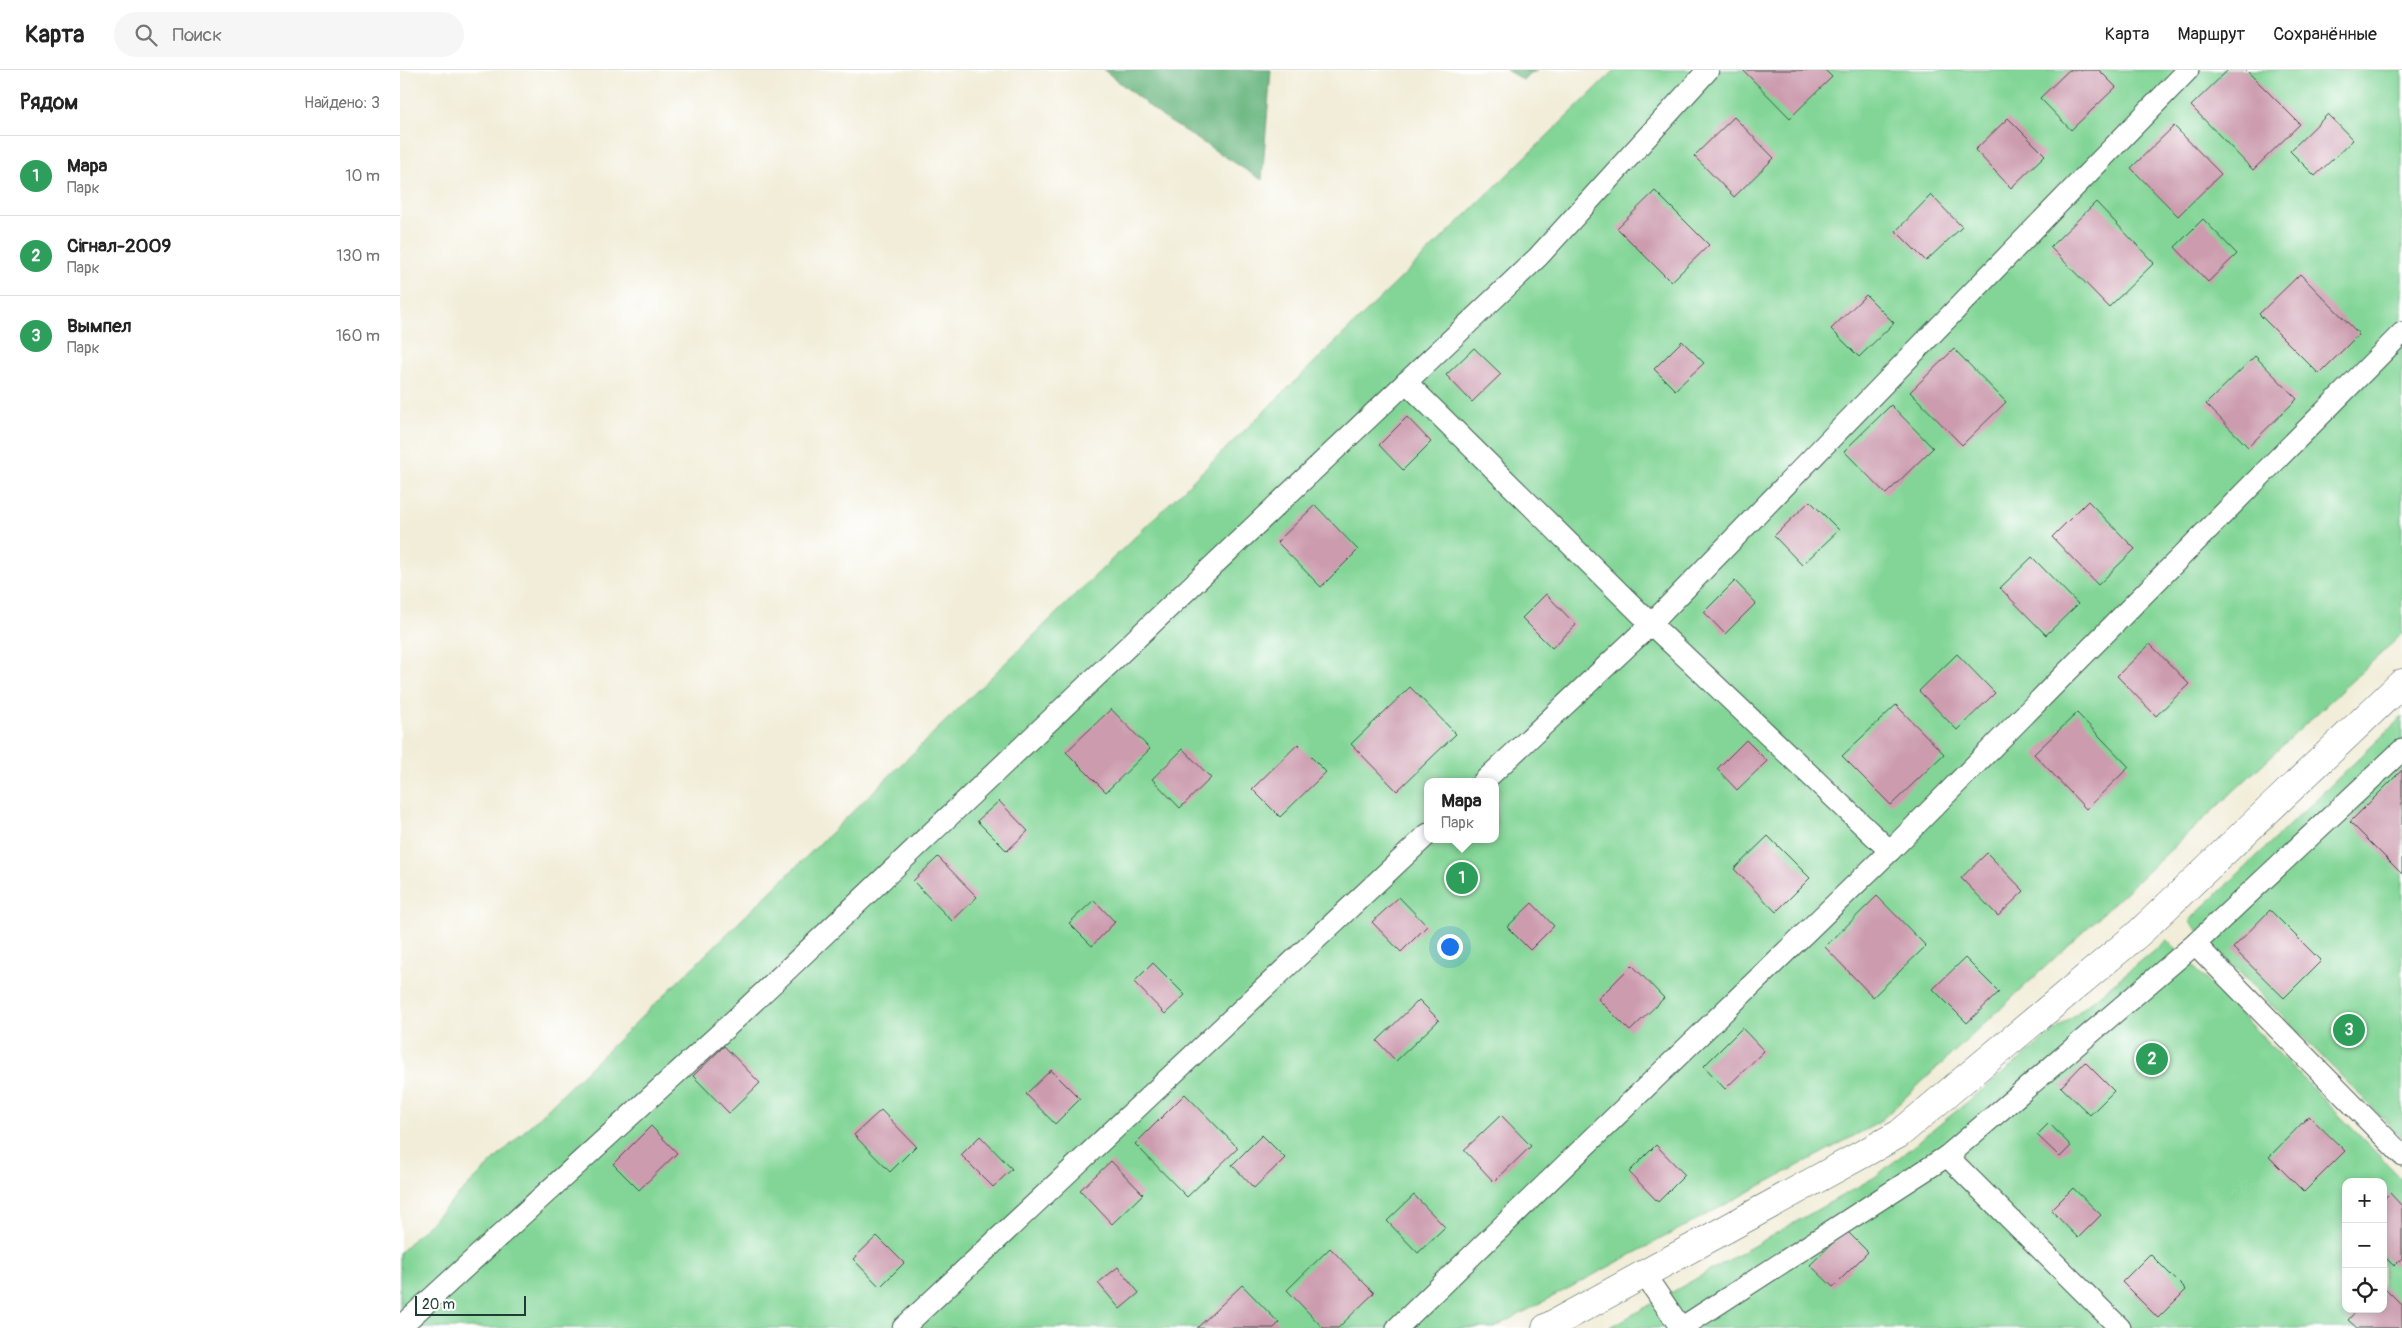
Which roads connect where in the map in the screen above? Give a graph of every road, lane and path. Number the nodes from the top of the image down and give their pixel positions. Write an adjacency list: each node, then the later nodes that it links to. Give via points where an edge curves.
1 (1708, 70): 4 (lane, via 1538,256)
2 (2188, 70): 5 (lane)
3 (2402, 333): 10 (lane)
4 (1406, 382): 5 (lane); 15 (lane, via 728,1026)
5 (1651, 624): 8 (lane); 10 (lane)
6 (2402, 683): 14 (street, via 2139,933 1899,1134)
7 (2402, 750): 11 (lane)
8 (1488, 778)
9 (1424, 838): 16 (lane)
10 (1890, 852): 17 (lane)
11 (2195, 944): 12 (lane); 13 (lane)
12 (2402, 1155)
13 (1947, 1156): 19 (lane); 20 (lane)
14 (1644, 1274): 18 (street); 19 (lane)
15 (400, 1327)
16 (905, 1327)
17 (1397, 1328)
18 (1546, 1328)
19 (1681, 1328)
20 (2120, 1328)

